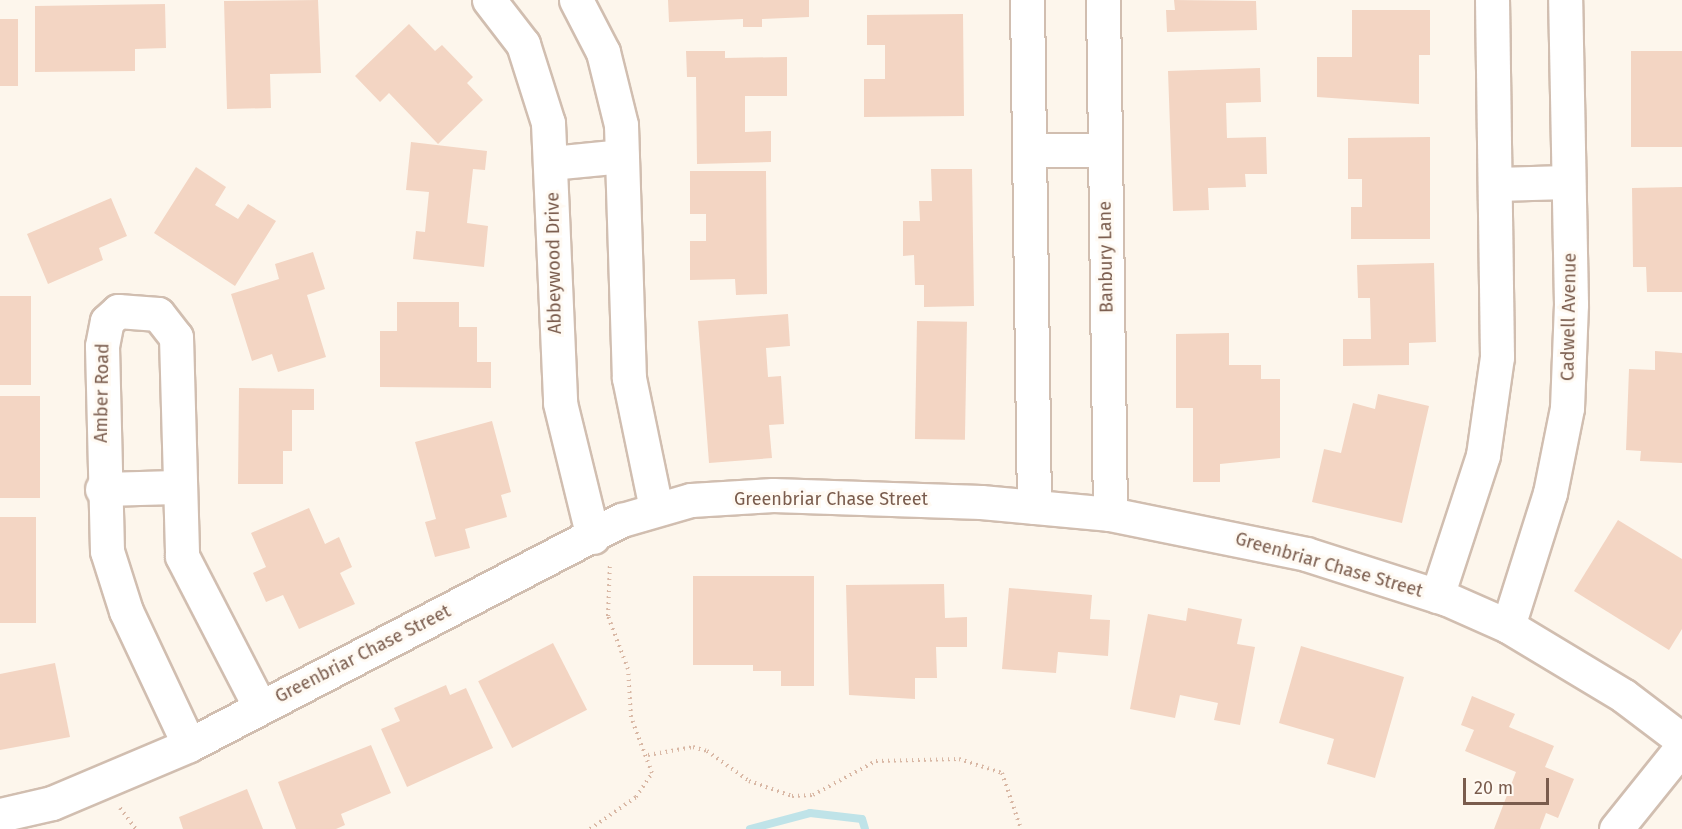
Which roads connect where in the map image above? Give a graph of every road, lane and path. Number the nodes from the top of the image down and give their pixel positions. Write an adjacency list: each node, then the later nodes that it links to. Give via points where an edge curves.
1 (489, 0): 10 (street, Abbeywood Drive, via 534,68)
2 (576, 0): 9 (street, via 615,87)
3 (1027, 0): 7 (street)
4 (1103, 0): 8 (street, Banbury Lane)
5 (1492, 0): 12 (street)
6 (1565, 0): 11 (street, Cadwell Avenue)
7 (1030, 150): 8 (street); 15 (street)
8 (1105, 150): 17 (street, Banbury Lane)
9 (622, 156): 10 (street); 16 (street, via 630,388)
10 (551, 163): 18 (street, Abbeywood Drive, via 560,403)
11 (1568, 182): 12 (street); 20 (street, Cadwell Avenue, via 1567,408 1551,493)
12 (1495, 184): 19 (street, via 1494,386 1483,455)
13 (177, 486): 14 (street); 14 (street, Amber Road, via 176,337 158,314 130,309 118,311 103,331); 21 (street, Amber Road, via 182,556 189,575)
14 (102, 489): 23 (street, Amber Road, via 113,578)
15 (1034, 507): 16 (street, Greenbriar Chase Street, via 773,495); 17 (street, Greenbriar Chase Street)
16 (656, 508): 18 (street, Greenbriar Chase Street)
17 (1110, 514): 19 (street, Greenbriar Chase Street, via 1306,554)
18 (593, 537): 21 (street, Greenbriar Chase Street); 25 (path, via 609,554 608,616 628,669 631,717)
19 (1437, 596): 20 (street, Greenbriar Chase Street)
20 (1508, 626): 22 (street, Greenbriar Chase Street, via 1624,696)
21 (260, 707): 23 (street, Greenbriar Chase Street)
22 (1682, 740)
23 (189, 745): 26 (street, Greenbriar Chase Street, via 52,803)
24 (1682, 747): 29 (street)
25 (648, 755): 27 (path, via 652,773 648,784); 28 (path, via 693,747 707,751 749,781 792,796 813,795 876,760 959,759 1002,773)
26 (0, 815)
27 (590, 829)
28 (1021, 829)
29 (1616, 829)

